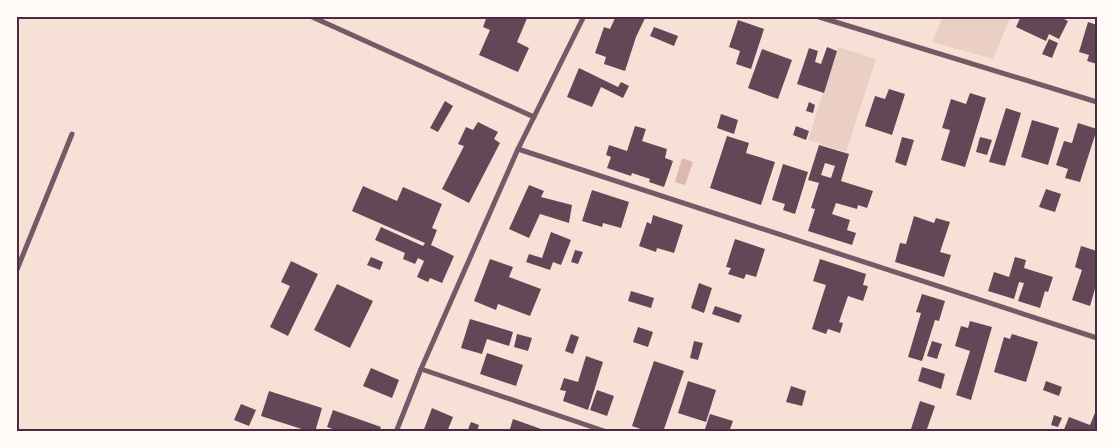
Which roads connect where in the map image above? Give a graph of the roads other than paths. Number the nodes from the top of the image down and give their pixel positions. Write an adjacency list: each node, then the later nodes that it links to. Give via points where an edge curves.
1 (310, 16): 5 (street)
2 (584, 16): 5 (street)
3 (816, 16): 4 (street)
4 (1097, 102)
5 (534, 117): 7 (street)
6 (72, 134): 8 (street)
7 (518, 149): 9 (street); 10 (street)
8 (16, 272)
9 (1097, 338)
10 (421, 369): 11 (street); 12 (street)
11 (396, 432)
12 (607, 432)

